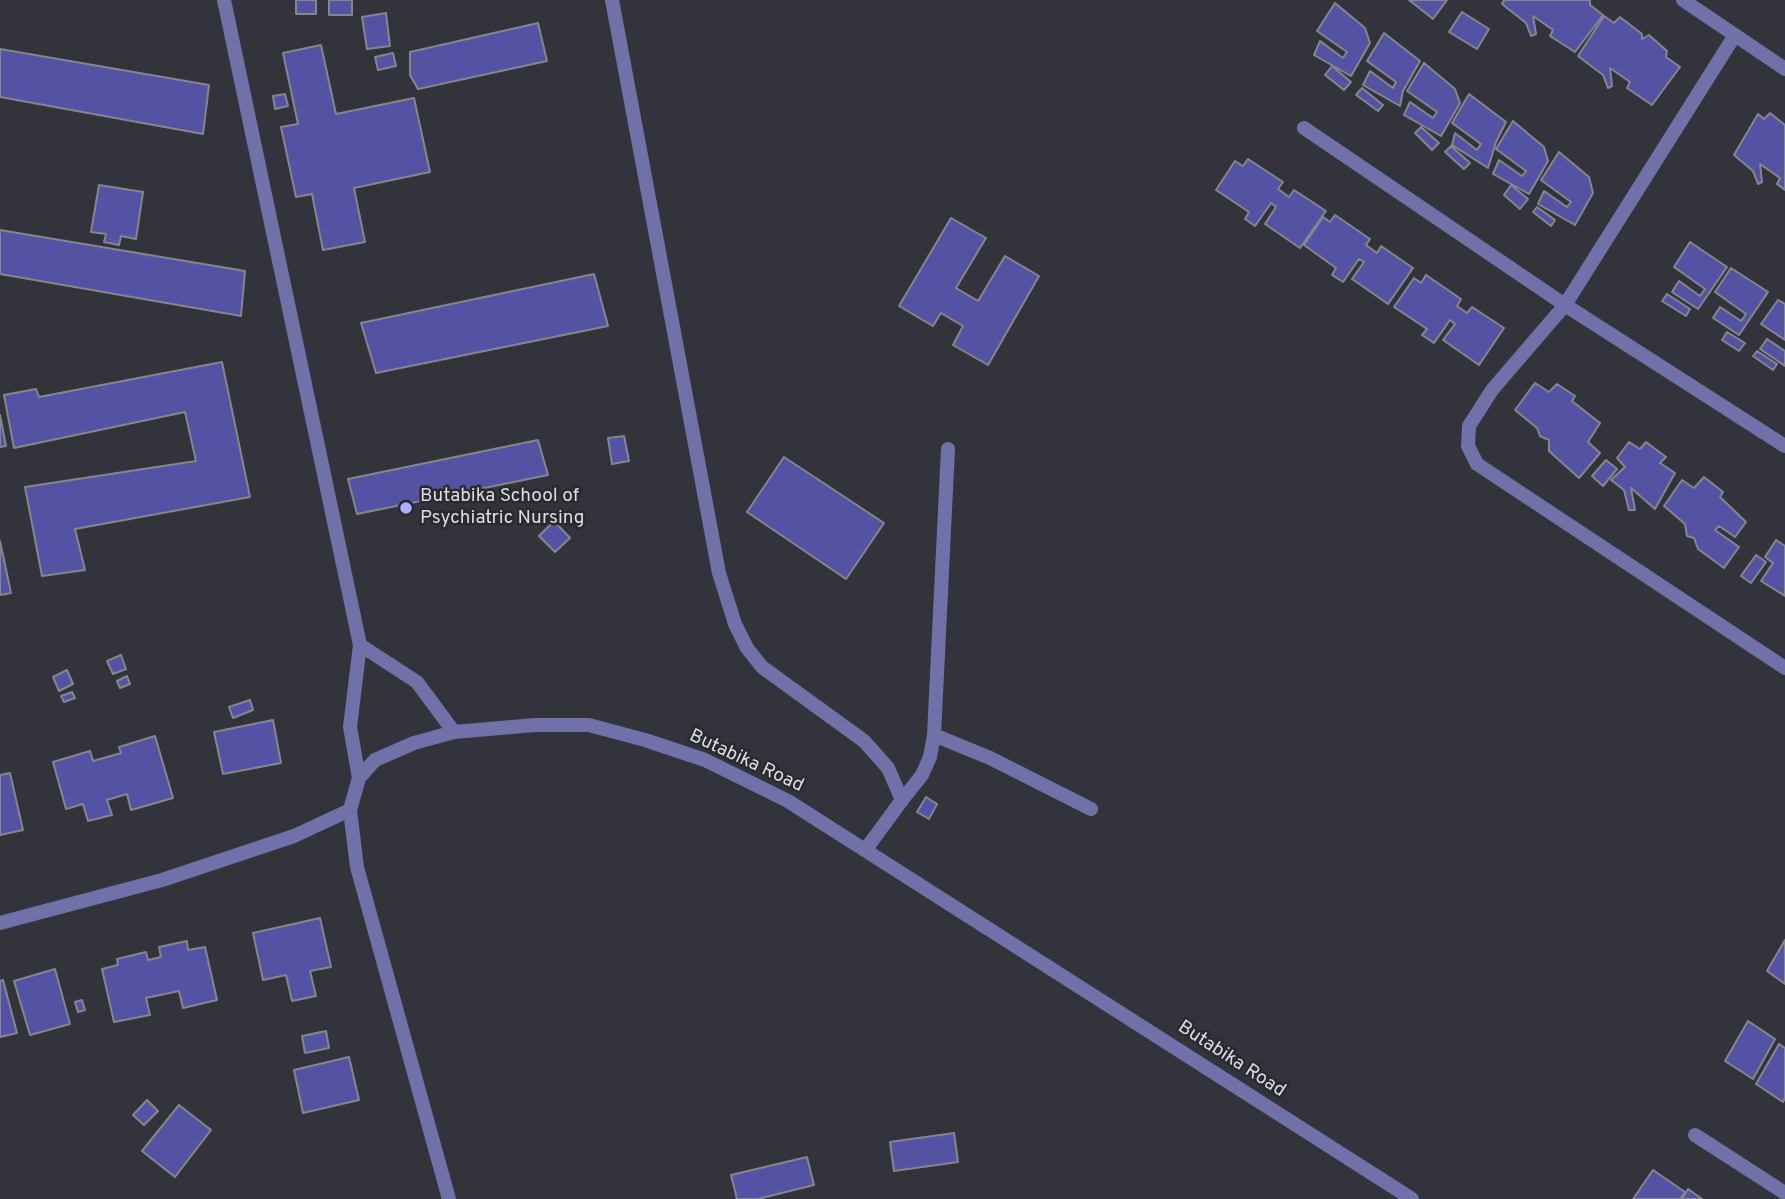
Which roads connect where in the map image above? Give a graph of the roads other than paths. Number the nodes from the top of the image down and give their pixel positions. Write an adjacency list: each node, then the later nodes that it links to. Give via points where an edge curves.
1 (224, 0): 10 (street)
2 (612, 0): 15 (street, via 716,560 735,624 761,667 880,757)
3 (1683, 0): 4 (street)
4 (1735, 35): 5 (street); 7 (street)
5 (1785, 69)
6 (1304, 128): 7 (street)
7 (1565, 305): 8 (street); 11 (street, via 1492,390 1469,426 1468,446 1477,464)
8 (1785, 446)
9 (948, 449): 13 (street)
10 (360, 645): 12 (street, via 417,682); 14 (street, via 350,727)
11 (1785, 668)
12 (454, 732): 14 (street, Butabika Road, via 375,760); 18 (street, Butabika Road, via 589,725 645,740 705,760 776,795)
13 (934, 734): 15 (street, via 922,775); 16 (street)
14 (359, 778): 17 (street)
15 (902, 800): 18 (street)
16 (1091, 809)
17 (350, 810): 19 (street, via 295,836 175,875); 22 (street, via 356,867)
18 (866, 849): 23 (street, Butabika Road)
19 (0, 923)
20 (1695, 1135): 21 (street)
21 (1785, 1193)
22 (449, 1199)
23 (1412, 1199)

